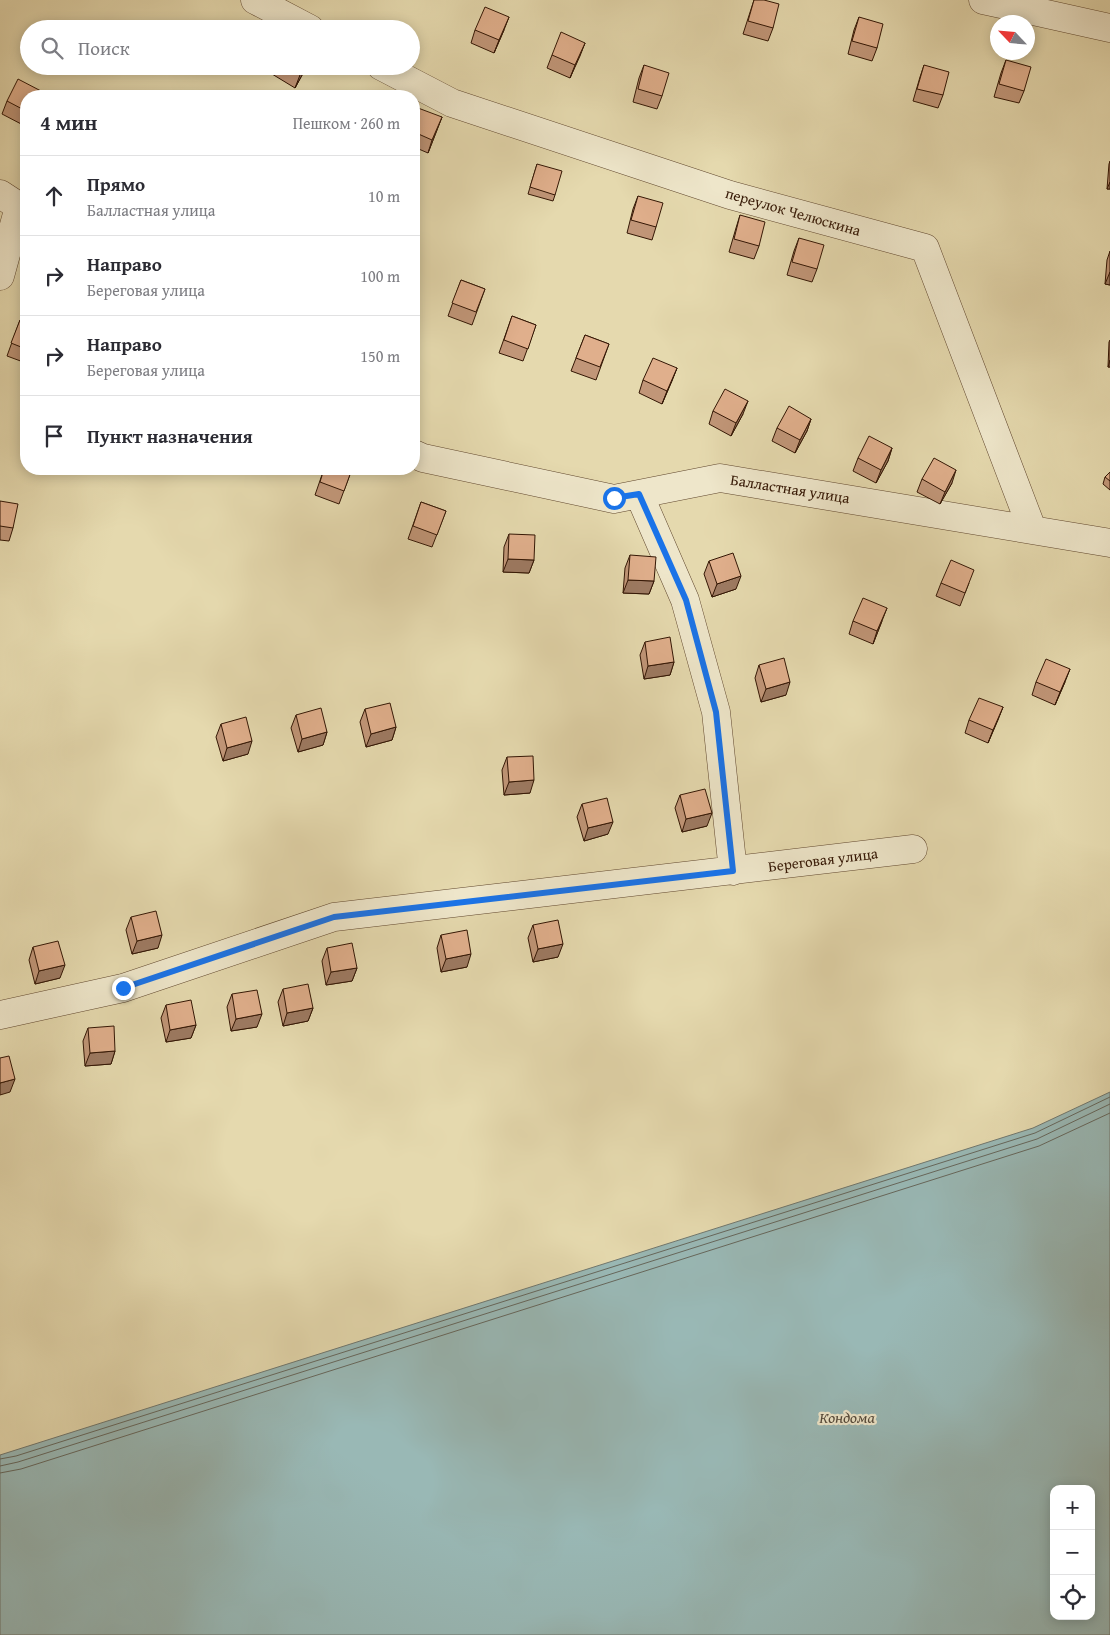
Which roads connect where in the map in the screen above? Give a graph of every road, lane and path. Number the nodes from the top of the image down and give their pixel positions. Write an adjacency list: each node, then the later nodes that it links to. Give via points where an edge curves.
1 (255, 0): 3 (street)
2 (983, 0): 4 (street)
3 (293, 20)
4 (1110, 28)
5 (398, 75): 10 (street, переулок Челюскина, via 452,103 730,195 925,248)
6 (15, 204): 7 (street)
7 (0, 276)
8 (420, 457): 9 (street, Балластная улица, via 614,498)
9 (639, 494): 10 (street, Балластная улица, via 720,478); 13 (street, via 686,600 716,712)
10 (1032, 529): 11 (street, Балластная улица)
11 (1110, 543)
12 (913, 849): 13 (street, Береговая улица)
13 (733, 871): 14 (street, Береговая улица, via 334,917 123,988)
14 (0, 1015)

